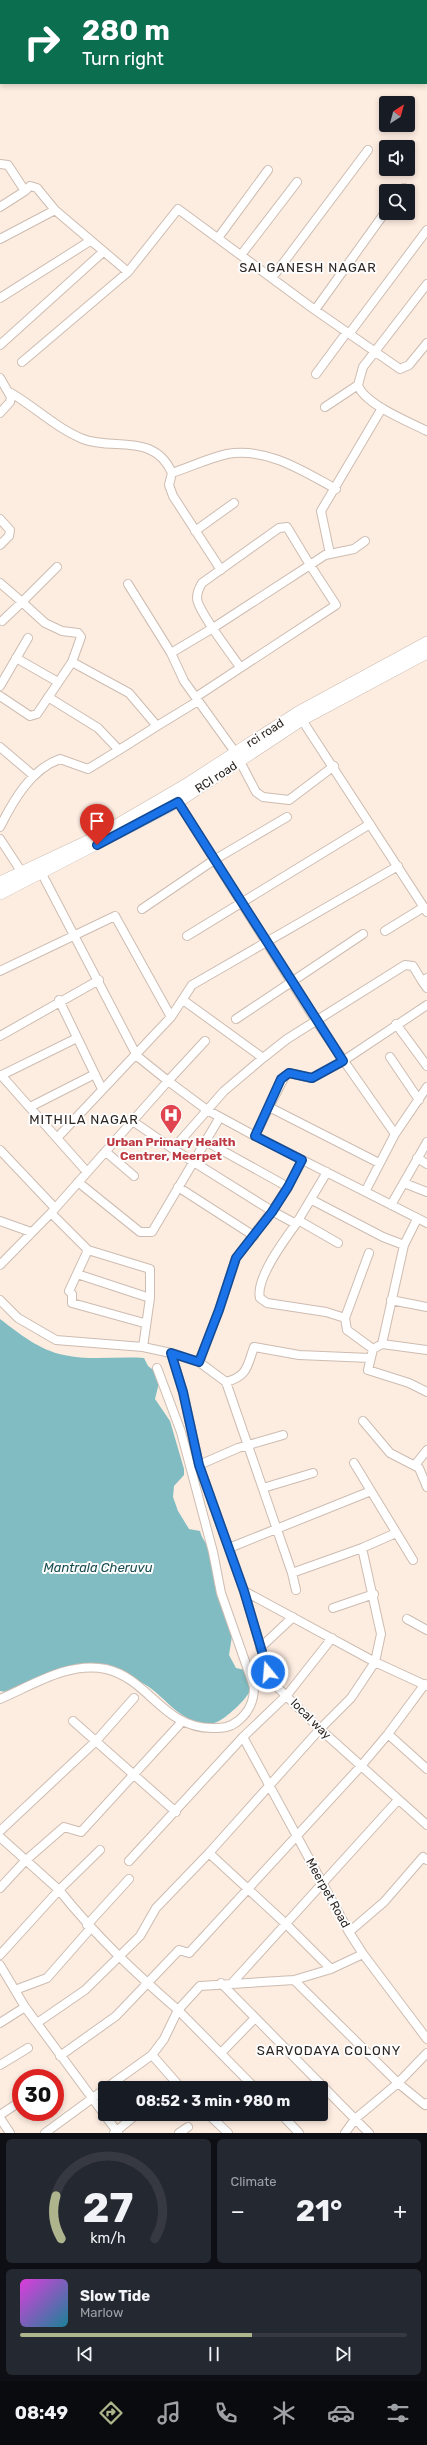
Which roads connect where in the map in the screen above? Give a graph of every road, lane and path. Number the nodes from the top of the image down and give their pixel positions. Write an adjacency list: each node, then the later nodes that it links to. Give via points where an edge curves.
1 (368, 150): 16 (street)
2 (0, 164): 5 (street, via 8,165)
3 (268, 170): 10 (street)
4 (297, 182): 14 (street)
5 (25, 191): 6 (street); 7 (street, via 30,186 35,186)
6 (0, 207)
7 (55, 210): 11 (street); 12 (street)
8 (380, 220): 19 (street)
9 (427, 230): 20 (street)
10 (218, 238): 14 (street); 15 (street, via 178,209)
11 (0, 240)
12 (90, 241): 13 (street); 18 (street)
13 (103, 252): 15 (street); 22 (street)
14 (241, 255): 16 (street)
15 (128, 272): 24 (street)
16 (272, 278): 19 (street)
17 (427, 284): 23 (street)
18 (0, 298)
19 (315, 310): 20 (street)
20 (348, 333): 23 (street); 25 (street)
21 (427, 343): 23 (street, via 403,369)
22 (0, 345)
23 (376, 353): 27 (street, via 363,367)
24 (22, 362)
25 (316, 374)
26 (0, 378): 28 (street)
27 (358, 384): 29 (street); 30 (street, via 365,396)
28 (11, 393): 31 (street, via 10,402); 33 (street, via 52,422 84,439 142,447 166,463)
29 (325, 407)
30 (382, 408): 32 (street); 34 (street)
31 (0, 413)
32 (427, 431)
33 (172, 473): 34 (street, via 227,454 248,453 264,455 291,464); 37 (street, via 169,485 173,496)
34 (336, 488): 40 (street, via 321,511)
35 (234, 503): 37 (street)
36 (0, 519): 39 (street, via 10,530 9,536)
37 (195, 530): 43 (street)
38 (365, 541): 40 (street, via 354,549)
39 (0, 545)
40 (330, 554): 41 (street)
41 (310, 565): 43 (street, via 288,527 284,527); 48 (street); 55 (street, via 336,605)
42 (57, 567): 46 (street)
43 (221, 570): 48 (street, via 202,583 196,599)
44 (0, 583): 46 (street)
45 (128, 584): 51 (street)
46 (22, 602): 47 (street); 54 (street, via 45,623 62,631 80,635)
47 (2, 621)
48 (213, 628): 51 (street); 55 (street)
49 (28, 638): 53 (street)
50 (427, 642): 65 (main road, rci road, via 298,712)
51 (171, 652): 60 (street, via 184,681)
52 (427, 653): 61 (main road, RCI road)
53 (16, 658): 56 (street); 57 (street)
54 (72, 662): 56 (street); 62 (street, via 129,693)
55 (240, 667): 60 (street)
56 (58, 682): 59 (street)
57 (0, 686)
58 (0, 696): 59 (street, via 33,716)
59 (48, 697): 64 (street, via 98,728)
60 (197, 699): 62 (street); 65 (street)
61 (302, 720): 65 (main road, RCI road); 66 (street)
62 (157, 726): 64 (street)
63 (0, 747): 67 (street)
64 (119, 750): 67 (street, via 88,769 60,759)
65 (237, 757): 66 (street, via 256,792 263,797 277,800 289,800 298,795); 68 (main road, RCI road); 76 (main road, rci road, via 94,838)
66 (334, 766): 71 (street)
67 (34, 776): 69 (street)
68 (178, 802): 74 (street); 77 (main road, RCI road)
69 (2, 816): 72 (street)
70 (287, 817): 74 (street)
71 (370, 824): 75 (street); 80 (street)
72 (0, 827)
73 (0, 839): 76 (street)
74 (214, 860): 80 (street); 81 (street)
75 (398, 866): 82 (street); 87 (street)
76 (21, 871): 78 (main road, rci road)
77 (42, 874): 79 (main road, RCI road); 85 (street)
78 (0, 882)
79 (0, 894)
80 (241, 903): 86 (street); 87 (street)
81 (142, 910)
82 (425, 910): 83 (street)
83 (386, 931)
84 (363, 934): 90 (street)
85 (74, 935): 88 (street); 89 (street); 95 (street, via 115,916)
86 (187, 936)
87 (267, 943): 90 (street); 93 (street, via 192,985)
88 (0, 971)
89 (98, 980): 92 (street); 102 (street)
90 (291, 982): 96 (street); 97 (street)
91 (425, 982): 97 (street, via 413,966 405,965)
92 (59, 1000): 99 (street); 100 (street)
93 (183, 1000): 95 (street); 104 (street)
94 (427, 1005): 98 (street)
95 (172, 1017): 102 (street)
96 (236, 1019)
97 (316, 1021): 104 (street); 105 (street)
98 (396, 1024): 105 (street); 106 (street)
99 (0, 1036)
100 (77, 1038): 107 (street); 108 (street)
101 (204, 1041): 109 (street)
102 (137, 1056): 109 (street); 110 (street)
103 (390, 1057): 112 (street)
104 (262, 1058): 115 (street)
105 (343, 1061): 114 (street, via 312,1078 289,1073); 118 (street)
106 (427, 1066)
107 (95, 1074): 110 (street); 113 (street)
108 (1, 1075): 113 (street)
109 (168, 1081): 115 (street); 117 (street)
110 (102, 1089): 120 (street)
111 (426, 1090): 112 (street)
112 (419, 1100): 118 (street)
113 (30, 1107): 120 (street)
114 (269, 1107): 119 (street); 129 (street)
115 (207, 1110): 116 (street); 123 (street)
116 (220, 1117): 119 (street); 121 (street)
117 (134, 1122): 123 (street); 124 (street)
118 (395, 1134): 129 (street)
119 (255, 1136): 127 (street)
120 (57, 1138): 131 (street)
121 (205, 1141): 128 (street); 137 (street)
122 (427, 1142): 126 (street)
123 (173, 1149): 128 (street)
124 (106, 1152): 131 (street); 133 (street)
125 (1, 1154): 142 (street)
126 (417, 1158): 130 (street); 135 (street)
127 (302, 1160): 132 (street); 137 (street)
128 (193, 1161): 136 (street); 143 (street)
129 (379, 1163): 138 (street)
130 (427, 1164)
131 (87, 1172): 134 (street)
132 (327, 1172): 138 (street); 140 (street)
133 (134, 1176)
134 (78, 1182): 136 (street, via 140,1232 152,1232); 142 (street)
135 (404, 1183): 139 (street); 141 (street)
136 (178, 1187): 149 (street)
137 (288, 1187): 143 (street)
138 (366, 1190): 141 (street)
139 (427, 1192)
140 (312, 1200): 146 (street); 151 (street, via 383,1237)
141 (391, 1205): 144 (street)
142 (53, 1210): 148 (street); 152 (street)
143 (272, 1212): 146 (street); 149 (street)
144 (417, 1219): 147 (street); 151 (street)
145 (0, 1221): 148 (street)
146 (297, 1222): 150 (street); 160 (street, via 268,1267 259,1289 260,1298 267,1303 326,1312)
147 (427, 1223)
148 (31, 1232): 154 (street)
149 (254, 1236): 168 (street, via 236,1258)
150 (338, 1243)
151 (404, 1245): 158 (street)
152 (88, 1250): 155 (street); 156 (street, via 150,1269)
153 (369, 1253): 160 (street)
154 (0, 1265)
155 (77, 1274): 156 (street); 161 (street, via 69,1291 72,1294 72,1303)
156 (150, 1298): 161 (street)
157 (0, 1300): 163 (street, via 18,1318 56,1340)
158 (391, 1300): 159 (street); 162 (street)
159 (427, 1307)
160 (345, 1318): 164 (street, via 347,1330)
161 (144, 1322): 163 (street)
162 (382, 1344): 164 (street); 165 (street)
163 (143, 1347): 166 (street)
164 (373, 1349): 167 (street)
165 (427, 1350)
166 (171, 1353): 168 (street); 177 (street, local way, via 183,1392)
167 (370, 1358): 170 (street, via 299,1355 254,1347 245,1373 240,1378); 171 (street, via 368,1370 409,1383)
168 (199, 1362): 170 (street)
169 (157, 1368): 202 (street, via 181,1432 213,1552 221,1593 254,1688 254,1700 242,1718 231,1727 192,1726 164,1711 119,1673 89,1667 55,1675)
170 (226, 1382): 174 (street)
171 (427, 1392)
172 (363, 1421): 178 (street, via 390,1453)
173 (283, 1435): 174 (street)
174 (250, 1445): 177 (street); 181 (street)
175 (427, 1450): 178 (street)
176 (354, 1463): 182 (street)
177 (199, 1465): 185 (street, local way)
178 (415, 1465): 180 (street)
179 (312, 1473): 181 (street)
180 (427, 1486)
181 (263, 1488): 183 (street)
182 (371, 1491): 183 (street); 184 (street)
183 (278, 1528): 185 (street); 188 (street)
184 (396, 1533): 186 (street); 187 (street)
185 (228, 1548): 190 (street, local way)
186 (362, 1548): 188 (street); 191 (street)
187 (413, 1560)
188 (292, 1573): 189 (street)
189 (296, 1590)
190 (244, 1591): 193 (street); 197 (street, local way)
191 (374, 1594): 192 (street); 198 (street, via 381,1634)
192 (333, 1608)
193 (293, 1617): 196 (street); 197 (street)
194 (407, 1619): 195 (street)
195 (427, 1630)
196 (332, 1638): 198 (street); 200 (street)
197 (260, 1648): 200 (street, local way, via 275,1685)
198 (375, 1662): 199 (street); 205 (street, via 351,1698)
199 (426, 1685): 206 (street)
200 (287, 1695): 205 (street, local way); 207 (street)
201 (134, 1698): 208 (street)
202 (0, 1699)
203 (73, 1721): 208 (street)
204 (179, 1725): 211 (street)
205 (320, 1729): 209 (street, local way); 212 (street)
206 (388, 1734): 209 (street); 210 (street)
207 (243, 1737): 212 (street, Meerpet Road); 214 (street)
208 (96, 1741): 211 (street); 216 (street)
209 (361, 1766): 213 (street, local way); 217 (street)
210 (427, 1769)
211 (135, 1774): 214 (street); 222 (street, via 81,1832 64,1828)
212 (270, 1785): 217 (street, Meerpet Road); 220 (street)
213 (398, 1800): 215 (street, local way); 225 (street, via 350,1856)
214 (176, 1812): 223 (street)
215 (427, 1825)
216 (0, 1831)
217 (297, 1835): 225 (street, Meerpet Road); 227 (street)
218 (0, 1837): 222 (street)
219 (100, 1850): 228 (street)
220 (209, 1853): 227 (street); 234 (street, via 156,1908 140,1936)
221 (427, 1860): 231 (street, via 423,1858 384,1902)
222 (25, 1861): 226 (street); 228 (street)
223 (129, 1861)
224 (129, 1879): 230 (street)
225 (321, 1884): 229 (street); 231 (street, Meerpet Road)
226 (0, 1888)
227 (248, 1889): 229 (street); 238 (street, via 189,1954 178,1950)
228 (59, 1890): 230 (street); 233 (street)
229 (286, 1924): 235 (street); 239 (street)
230 (88, 1927): 234 (street); 241 (street, via 47,1978)
231 (349, 1932): 232 (street, Meerpet Road)
232 (363, 1954): 235 (street); 247 (street, Meerpet Road)
233 (0, 1955)
234 (119, 1958): 238 (street); 246 (street, via 85,1990)
235 (331, 1969): 237 (street)
236 (1, 1970): 241 (street)
237 (294, 1980): 239 (street); 257 (street)
238 (147, 1982): 243 (street); 252 (street, via 116,2016)
239 (233, 1982): 240 (street)
240 (221, 1983): 243 (street, via 200,1986); 244 (street)
241 (15, 1990): 242 (street)
242 (25, 2007): 245 (street); 246 (street)
243 (178, 2010): 249 (street); 251 (street, via 164,2039)
244 (255, 2018): 249 (street); 264 (street)
245 (0, 2023)
246 (37, 2023): 252 (street)
247 (427, 2040)
248 (28, 2048): 253 (street)
249 (221, 2053): 256 (street)
250 (427, 2053): 257 (street)
251 (152, 2055): 254 (street); 255 (street)
252 (60, 2056): 259 (street)
253 (0, 2065)
254 (116, 2081)
255 (174, 2081)
256 (248, 2081)
257 (398, 2083): 260 (street, via 425,2105); 264 (street)
258 (98, 2094): 259 (street)
259 (91, 2099): 269 (street); 271 (street)
260 (427, 2103)
261 (12, 2107): 262 (street)
262 (0, 2115)
263 (0, 2118): 270 (street)
264 (356, 2119): 275 (street); 276 (street)
265 (129, 2121): 269 (street)
266 (215, 2121): 273 (street)
267 (288, 2121): 274 (street)
268 (188, 2127): 272 (street)
269 (116, 2132)
270 (10, 2133)
271 (45, 2133)
272 (179, 2133)
273 (228, 2133)
274 (299, 2133)
275 (345, 2133)
276 (369, 2133)

